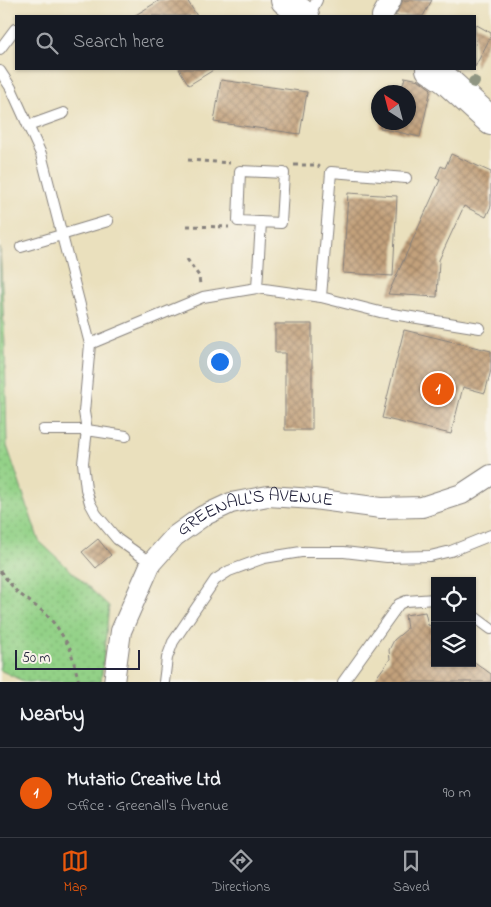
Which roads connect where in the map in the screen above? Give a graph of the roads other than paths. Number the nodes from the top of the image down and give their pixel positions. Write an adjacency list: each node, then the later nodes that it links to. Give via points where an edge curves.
1 (284, 0): 4 (highway)
2 (317, 0): 5 (lane)
3 (391, 0): 6 (street)
4 (306, 15)
5 (308, 15)
6 (383, 15)
7 (15, 29): 8 (lane)
8 (0, 49)
9 (431, 70): 12 (highway)
10 (0, 71): 13 (lane)
11 (64, 113): 13 (lane)
12 (491, 121)
13 (28, 126): 17 (lane, via 40,154)
14 (406, 178): 20 (lane, via 331,172)
15 (108, 221): 17 (lane)
16 (262, 222): 16 (lane, via 238,221 240,170 284,173 281,223); 19 (lane)
17 (61, 234): 18 (lane); 22 (lane)
18 (21, 247)
19 (257, 288): 20 (lane); 22 (lane, via 203,297)
20 (321, 297): 21 (lane, via 380,312)
21 (480, 328)
22 (90, 344): 24 (lane, via 84,412)
23 (43, 430): 24 (lane)
24 (87, 430): 25 (lane); 28 (lane, via 84,470 90,503 117,539)
25 (126, 436)
26 (491, 475): 28 (street, GREENALL'S AVENUE, via 449,499 422,507 382,508 289,496 240,501 216,508 189,525 174,536)
27 (491, 535): 33 (lane, via 430,556 300,552 264,558 229,571 215,580 173,642)
28 (151, 563): 32 (street, GREENALL'S AVENUE, via 121,631)
29 (431, 599): 34 (lane, via 399,604)
30 (476, 618): 31 (lane)
31 (491, 628)
32 (114, 682)
33 (164, 682)
34 (343, 682)

